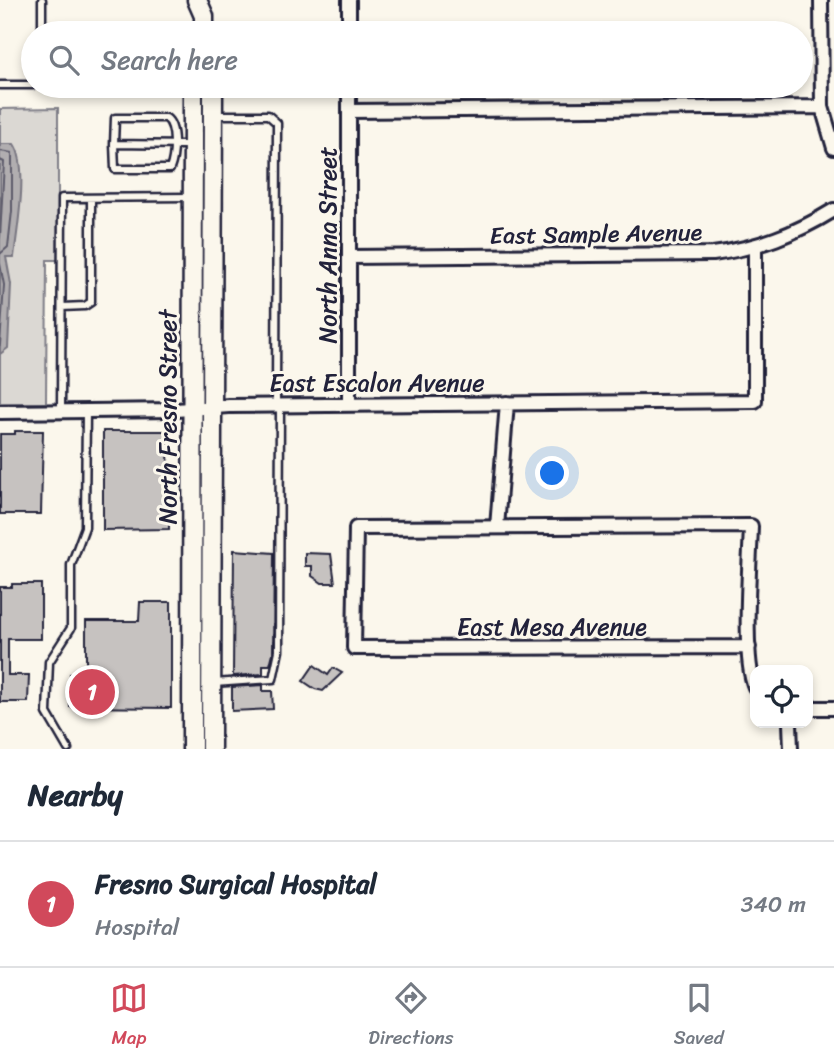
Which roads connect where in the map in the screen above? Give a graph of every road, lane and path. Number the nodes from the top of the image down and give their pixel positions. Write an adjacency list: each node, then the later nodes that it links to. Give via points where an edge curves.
1 (42, 0): 6 (lane)
2 (195, 0): 7 (main road); 8 (main road)
3 (214, 0): 9 (main road)
4 (349, 0): 10 (street)
5 (821, 0): 17 (street)
6 (42, 21)
7 (194, 21)
8 (204, 21)
9 (214, 21)
10 (349, 21)
11 (0, 85): 12 (lane)
12 (21, 85)
13 (193, 98): 22 (main road, North Fresno Street)
14 (206, 98): 19 (main road)
15 (213, 98): 19 (main road, North Fresno Street)
16 (349, 98): 18 (street, North Anna Street)
17 (822, 107): 18 (street); 23 (street)
18 (349, 111): 28 (street, North Anna Street)
19 (213, 115): 31 (lane, via 268,115 277,123); 33 (main road, North Fresno Street)
20 (114, 144): 21 (lane); 21 (lane, via 117,170 167,170); 21 (lane, via 115,118 166,118 172,126)
21 (173, 145): 22 (lane)
22 (193, 145): 24 (main road, North Fresno Street)
23 (834, 148)
24 (193, 197): 25 (lane); 34 (main road, North Fresno Street)
25 (91, 198): 29 (lane, via 91,302); 29 (lane, via 62,198)
26 (834, 210): 27 (street, East Sample Avenue)
27 (755, 248): 28 (street, East Sample Avenue, via 713,254); 30 (street, East Escalon Avenue, via 755,401)
28 (349, 257): 32 (street, North Anna Street)
29 (62, 307): 37 (lane)
30 (507, 403): 32 (street, East Escalon Avenue); 38 (street)
31 (278, 405): 32 (street, East Escalon Avenue); 33 (street, East Escalon Avenue); 42 (lane, via 279,650 273,679)
32 (349, 405)
33 (212, 407): 34 (street, East Escalon Avenue); 42 (main road, North Fresno Street)
34 (192, 409): 35 (street, East Escalon Avenue); 41 (main road, North Fresno Street)
35 (86, 410): 37 (street, East Escalon Avenue); 46 (lane, via 85,527 71,565 71,628 49,662 47,712)
36 (0, 412): 37 (street, East Escalon Avenue)
37 (61, 412)
38 (497, 527): 39 (street, via 751,526); 39 (street, East Mesa Avenue, via 356,528 355,649)
39 (749, 648): 40 (street)
40 (750, 665)
41 (192, 673): 47 (main road, North Fresno Street); 48 (main road, via 200,685)
42 (211, 683): 49 (main road, North Fresno Street)
43 (813, 708): 44 (street)
44 (834, 708)
45 (790, 728): 50 (street)
46 (68, 749)
47 (192, 749)
48 (202, 749)
49 (211, 749)
50 (791, 749)

